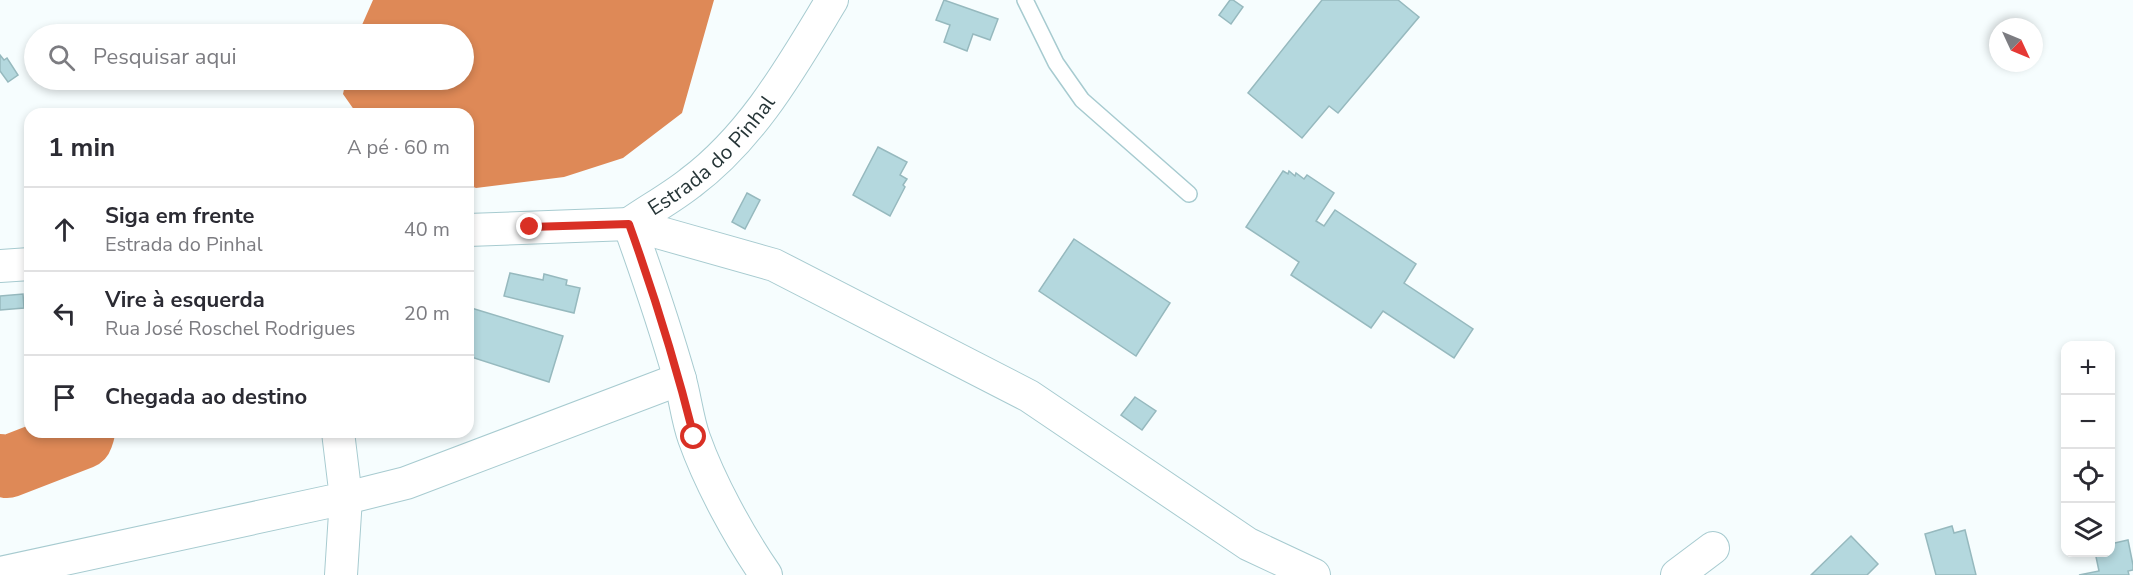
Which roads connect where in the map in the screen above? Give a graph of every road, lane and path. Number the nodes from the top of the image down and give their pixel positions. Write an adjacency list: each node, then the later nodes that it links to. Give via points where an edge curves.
1 (832, 0): 4 (street, Estrada do Pinhal, via 776,91 727,150 691,183)
2 (1025, 0): 3 (lane, via 1056,63 1082,100)
3 (1189, 194)
4 (629, 224): 5 (street); 8 (street, Estrada do Pinhal); 15 (street, via 774,265 1029,396 1248,543)
5 (474, 230)
6 (24, 264): 7 (street)
7 (0, 266)
8 (680, 379): 10 (street, via 415,480); 14 (street, Estrada do Pinhal, via 698,448 748,550)
9 (339, 438): 10 (street)
10 (346, 498): 12 (street); 13 (street)
11 (1713, 548): 16 (street)
12 (0, 573)
13 (341, 575)
14 (766, 575)
15 (1314, 575)
16 (1677, 575)

